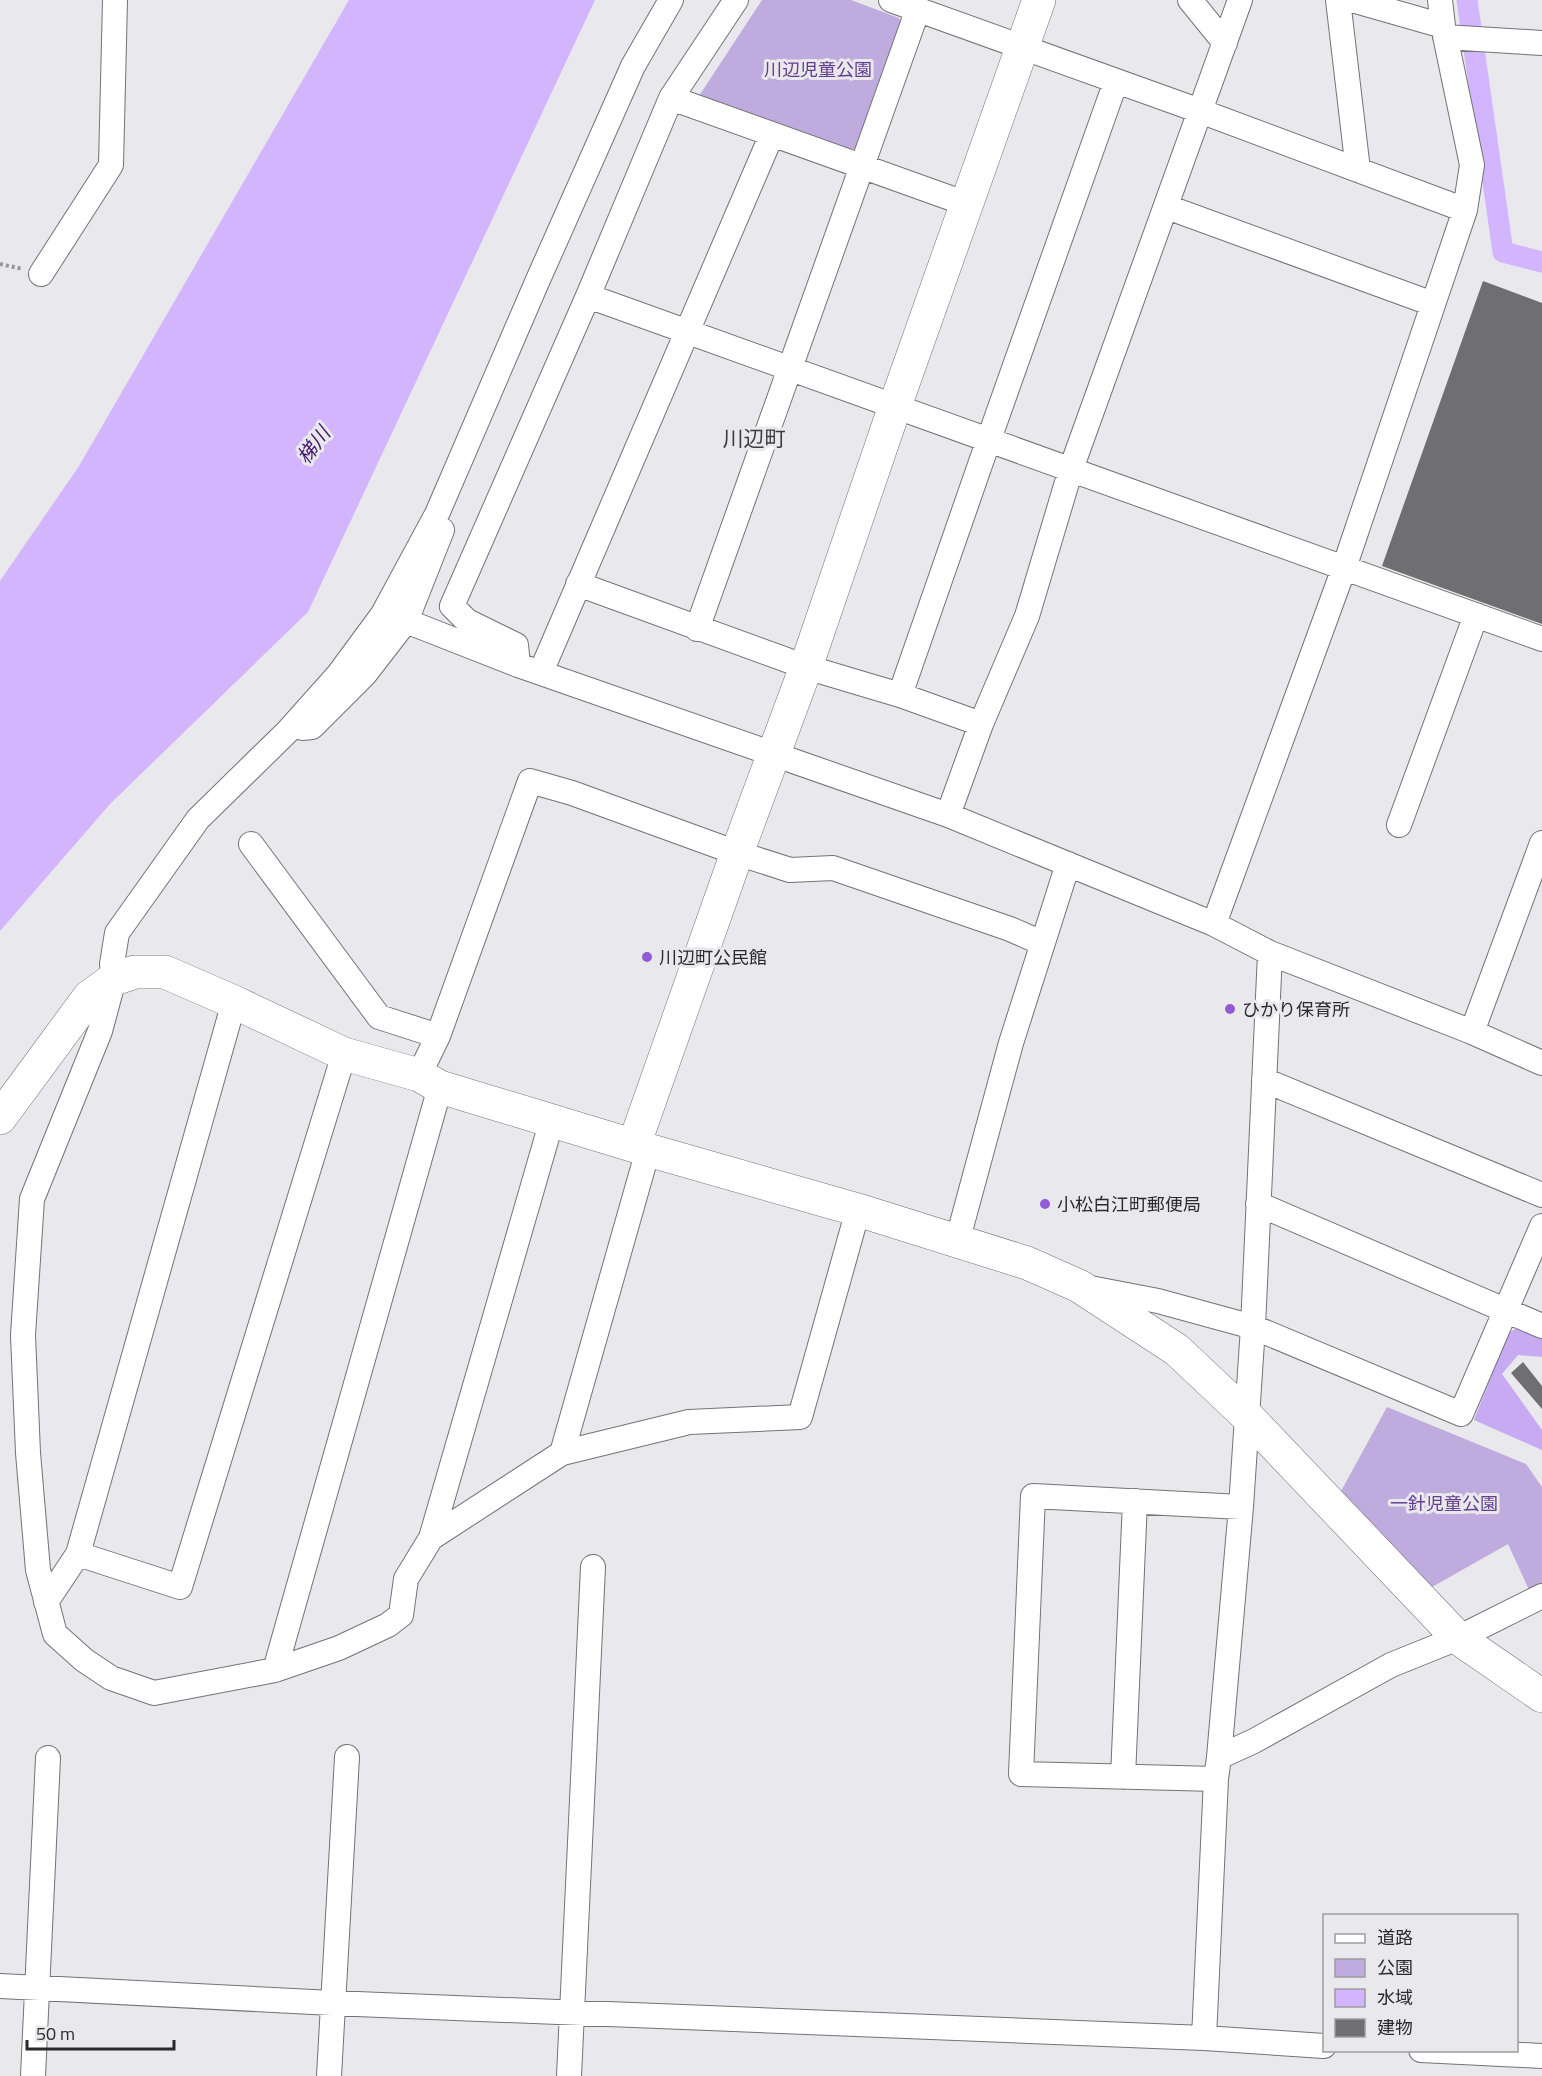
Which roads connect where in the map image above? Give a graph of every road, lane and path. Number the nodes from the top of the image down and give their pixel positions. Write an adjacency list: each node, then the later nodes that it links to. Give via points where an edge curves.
1 (115, 0): 25 (street, via 111,165)
2 (671, 0): 33 (street, via 633,66)
3 (736, 0): 17 (street)
4 (891, 0): 11 (street)
5 (1039, 0): 15 (street)
6 (1190, 0): 13 (street)
7 (1240, 0): 13 (street)
8 (1338, 0): 21 (street)
9 (1352, 0): 12 (street)
10 (1440, 0): 12 (street)
11 (918, 9): 15 (street); 20 (street)
12 (1448, 34): 14 (street); 24 (street, via 1472,165)
13 (1224, 43): 18 (street)
14 (1542, 43)
15 (1023, 46): 16 (street); 22 (street)
16 (1116, 81): 18 (street); 31 (street)
17 (671, 98): 19 (street); 26 (street)
18 (1200, 111): 21 (street); 23 (street)
19 (772, 134): 20 (street); 28 (street)
20 (862, 165): 22 (street); 29 (street)
21 (1358, 170): 24 (street)
22 (968, 204): 30 (street)
23 (1167, 207): 27 (street); 32 (street)
24 (1465, 210): 27 (street)
25 (41, 274)
26 (588, 296): 28 (street); 40 (street, via 452,606 466,621 516,645)
27 (1433, 304): 34 (street)
28 (686, 331): 29 (street); 35 (street)
29 (790, 368): 30 (street); 38 (street)
30 (895, 406): 31 (street); 41 (street)
31 (988, 439): 32 (street); 43 (street)
32 (1071, 469): 34 (street); 44 (street, via 1027,616)
33 (437, 514): 37 (street, via 442,531); 45 (street, via 383,614 338,675)
34 (1344, 568): 36 (street); 53 (street)
35 (578, 584): 38 (street); 42 (street)
36 (1476, 615): 39 (street); 48 (street)
37 (406, 621): 40 (street); 45 (street, via 365,674 312,727)
38 (697, 628): 41 (street)
39 (1542, 639)
40 (518, 665): 42 (street)
41 (806, 667): 43 (street); 46 (street)
42 (541, 672): 46 (street)
43 (900, 695): 44 (street)
44 (981, 724): 47 (street)
45 (288, 731): 56 (street, via 198,819 117,933)
46 (774, 754): 47 (street); 51 (street)
47 (948, 815): 52 (street)
48 (1399, 825)
49 (1542, 843): 58 (street)
50 (251, 844): 59 (street, via 379,1017)
51 (737, 853): 54 (street, via 790,870 833,868); 59 (street, via 530,781); 66 (street)
52 (1068, 864): 53 (street); 54 (street)
53 (1214, 924): 55 (street)
54 (1042, 943): 71 (street)
55 (1270, 953): 58 (street); 62 (street)
56 (114, 979): 57 (street, via 135,972 165,972); 64 (street, via 89,997); 84 (street, via 100,1031 32,1199 23,1335 37,1559)
57 (234, 1002): 60 (street); 81 (street)
58 (1472, 1032): 61 (street)
59 (438, 1036): 63 (street)
60 (344, 1054): 63 (street); 81 (street, via 180,1587)
61 (1542, 1064)
62 (1264, 1080): 67 (street); 68 (street)
63 (429, 1081): 65 (street); 86 (street)
64 (0, 1118)
65 (552, 1120): 66 (street); 80 (street)
66 (641, 1147): 69 (street); 77 (street)
67 (1542, 1195)
68 (1258, 1204): 73 (street); 75 (street)
69 (858, 1210): 71 (street); 77 (street, via 800,1417 689,1422)
70 (1542, 1227): 73 (street)
71 (957, 1242): 72 (street, via 1027,1263)
72 (1079, 1286): 75 (street, via 1158,1301); 76 (street, via 1176,1350)
73 (1506, 1310): 74 (street); 75 (street, via 1461,1414)
74 (1542, 1326)
75 (1253, 1327): 76 (street)
76 (1247, 1416): 79 (street); 85 (street)
77 (562, 1453): 80 (street)
78 (1135, 1501): 79 (street); 91 (street); 91 (street, via 1034,1496 1021,1774)
79 (1241, 1507): 90 (street)
80 (431, 1538): 86 (street, via 406,1579 401,1616 339,1648)
81 (78, 1554): 84 (street)
82 (593, 1567): 95 (street)
83 (1542, 1596): 85 (street)
84 (46, 1602): 86 (street, via 55,1634 84,1660 111,1677 154,1693)
85 (1458, 1638): 87 (street); 90 (street, via 1391,1665 1254,1741)
86 (275, 1670)
87 (1542, 1696)
88 (347, 1756): 94 (street)
89 (48, 1758): 93 (street)
90 (1217, 1768): 91 (street); 96 (street)
91 (1123, 1777)
92 (0, 1986): 93 (street)
93 (38, 1988): 94 (street); 100 (street)
94 (332, 2003): 95 (street); 101 (street)
95 (572, 2012): 96 (street); 102 (street)
96 (1204, 2038): 97 (street)
97 (1323, 2046)
98 (1461, 2052): 99 (street)
99 (1542, 2056)
100 (33, 2076)
101 (329, 2076)
102 (568, 2076)

